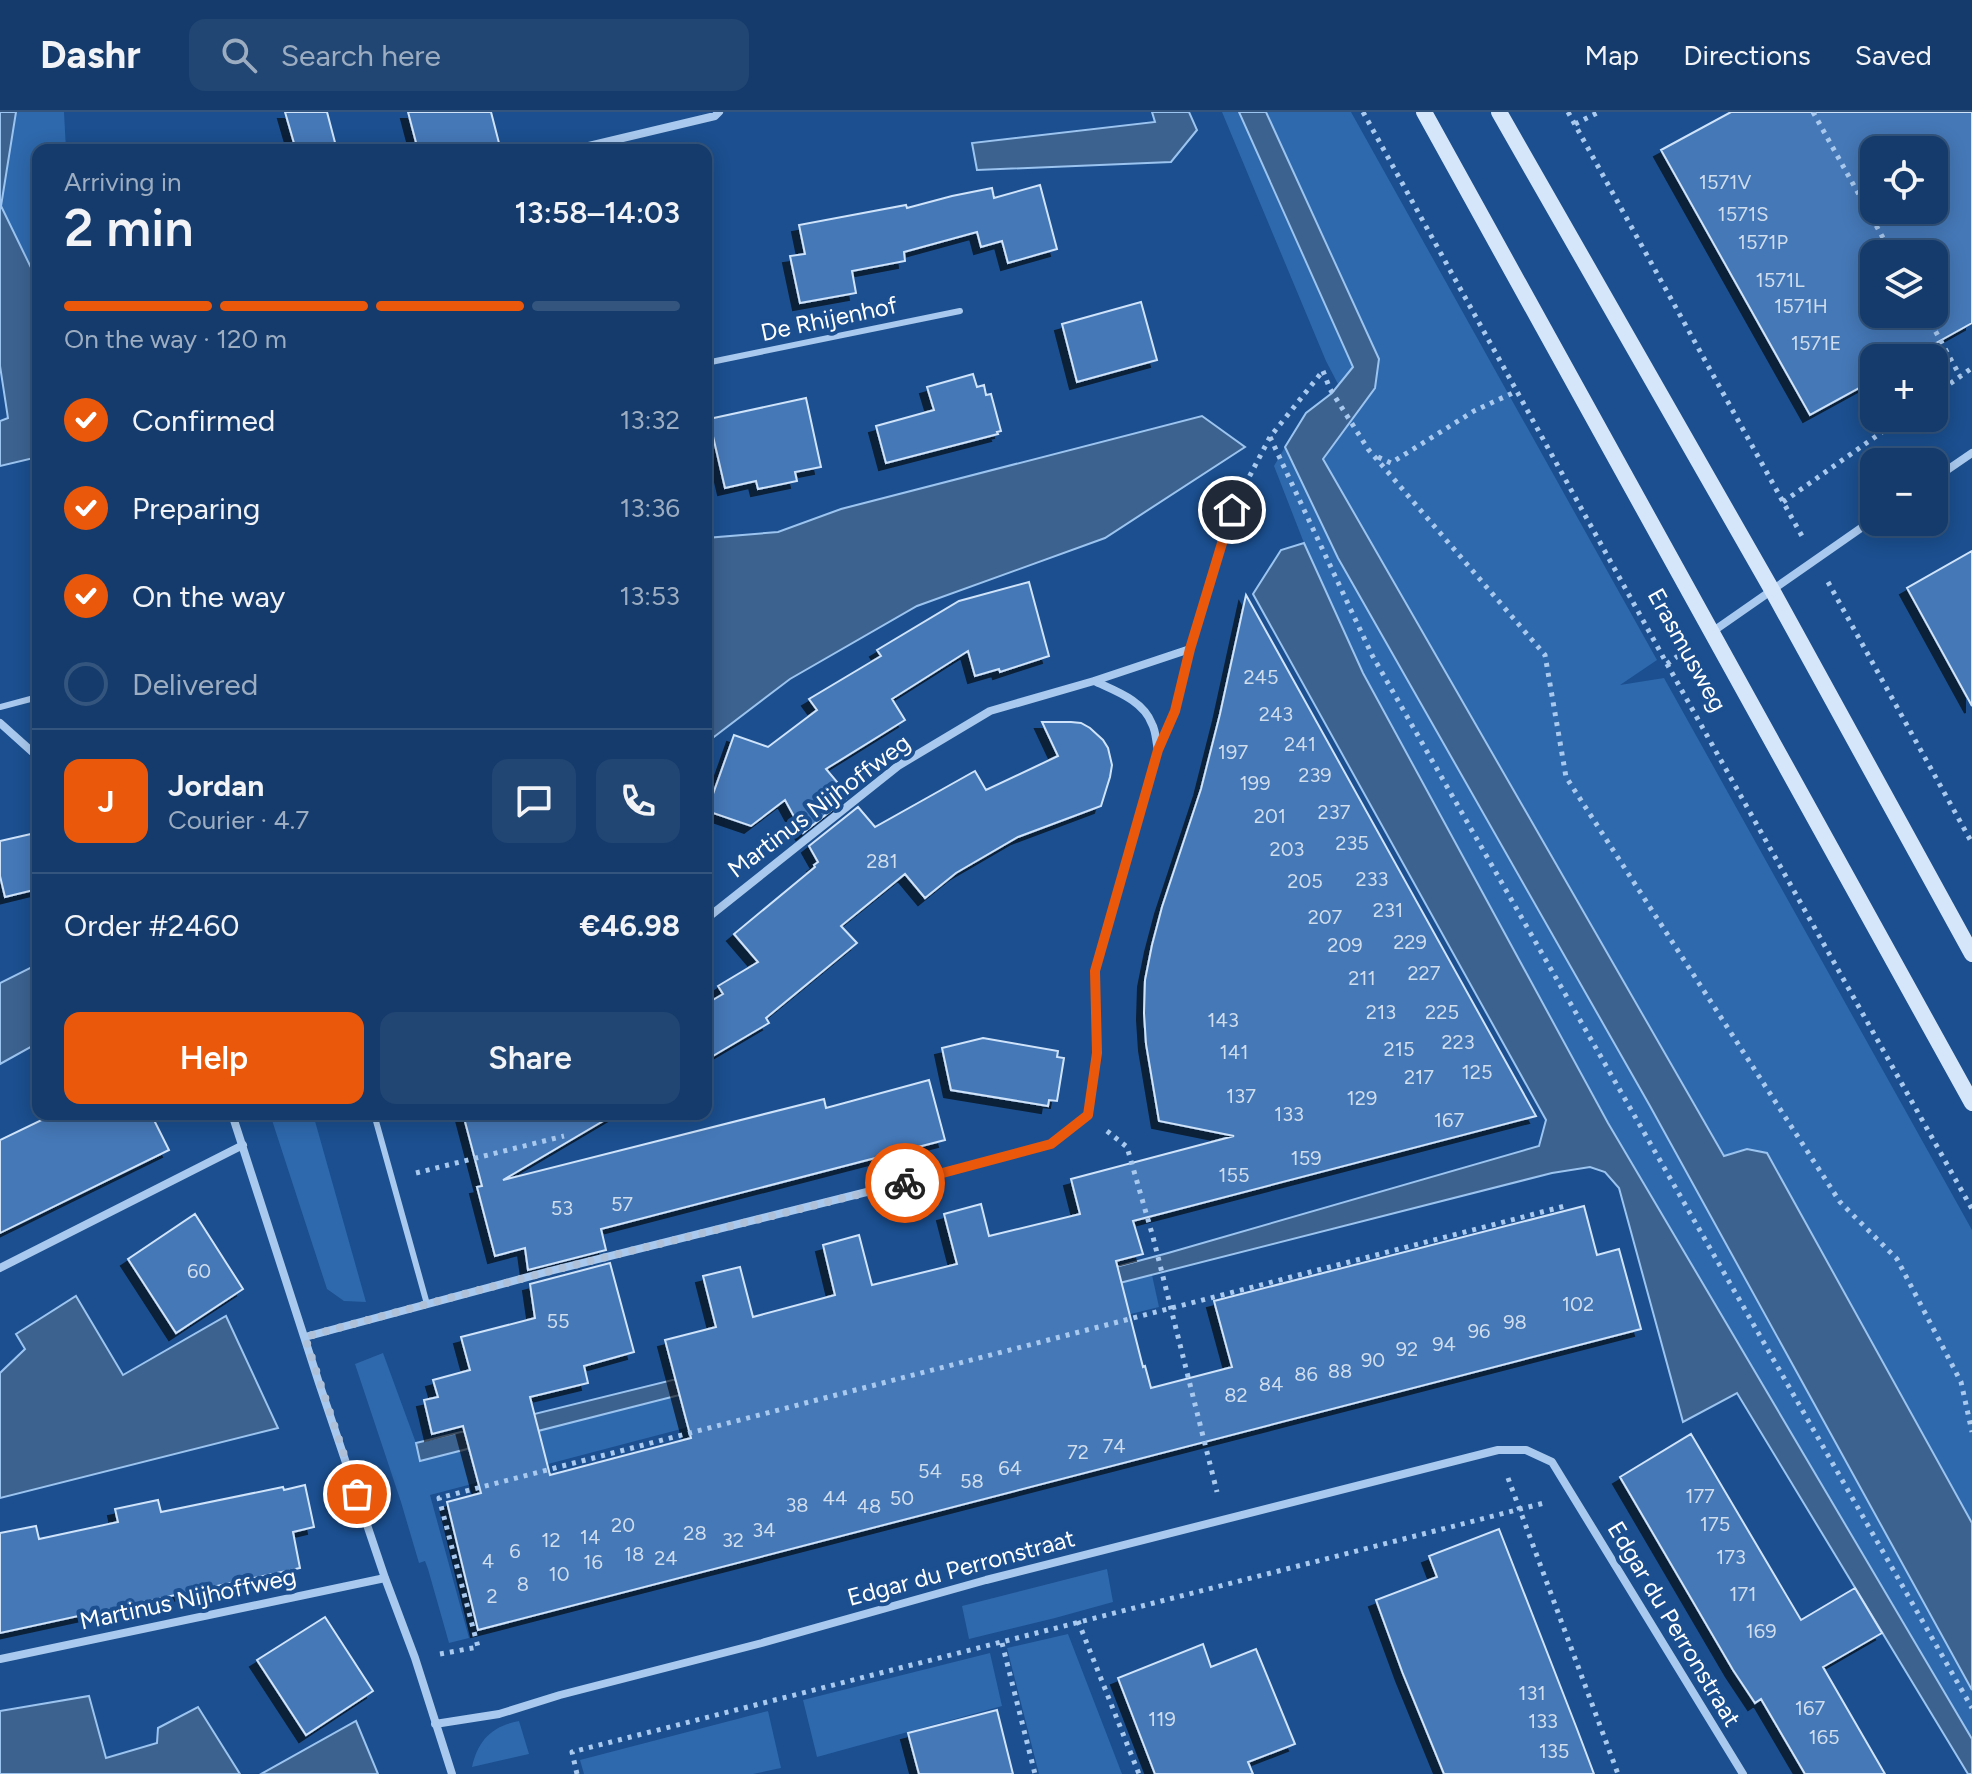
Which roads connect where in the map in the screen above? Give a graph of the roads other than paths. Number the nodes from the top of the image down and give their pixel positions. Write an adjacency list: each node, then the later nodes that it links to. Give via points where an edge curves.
1 (719, 112): 4 (street)
2 (1424, 112): 12 (main road, Erasmusweg)
3 (1499, 112): 11 (main road)
4 (597, 144)
5 (960, 311): 6 (lane, De Rhijenhof)
6 (712, 362)
7 (1972, 453): 8 (street)
8 (1948, 469)
9 (1232, 510): 13 (street)
10 (1860, 529): 11 (street)
11 (1772, 590): 12 (street); 21 (main road)
12 (1712, 632): 22 (main road, Erasmusweg)
13 (1190, 649): 14 (street, Martinus Nijhoffweg); 18 (street, via 1175,711)
14 (1094, 681): 18 (street, via 1140,706 1152,723); 20 (street, Martinus Nijhoffweg, via 990,711 911,758)
15 (32, 699): 16 (lane)
16 (0, 707)
17 (0, 723): 19 (street)
18 (1158, 750): 27 (street, via 1095,971 1097,1053 1088,1115 1051,1144)
19 (32, 752)
20 (712, 914)
21 (1972, 954)
22 (1972, 1103)
23 (234, 1120): 25 (street)
24 (376, 1120): 27 (lane)
25 (243, 1145): 26 (street); 28 (street)
26 (0, 1268)
27 (427, 1304): 28 (street)
28 (305, 1337): 29 (street)
29 (385, 1578): 30 (street, Martinus Nijhoffweg); 31 (street)
30 (0, 1659)
31 (435, 1724): 32 (street); 33 (street, Edgar du Perronstraat, via 499,1714 986,1580 1498,1450 1526,1450 1552,1462)
32 (452, 1774)
33 (1743, 1774)

